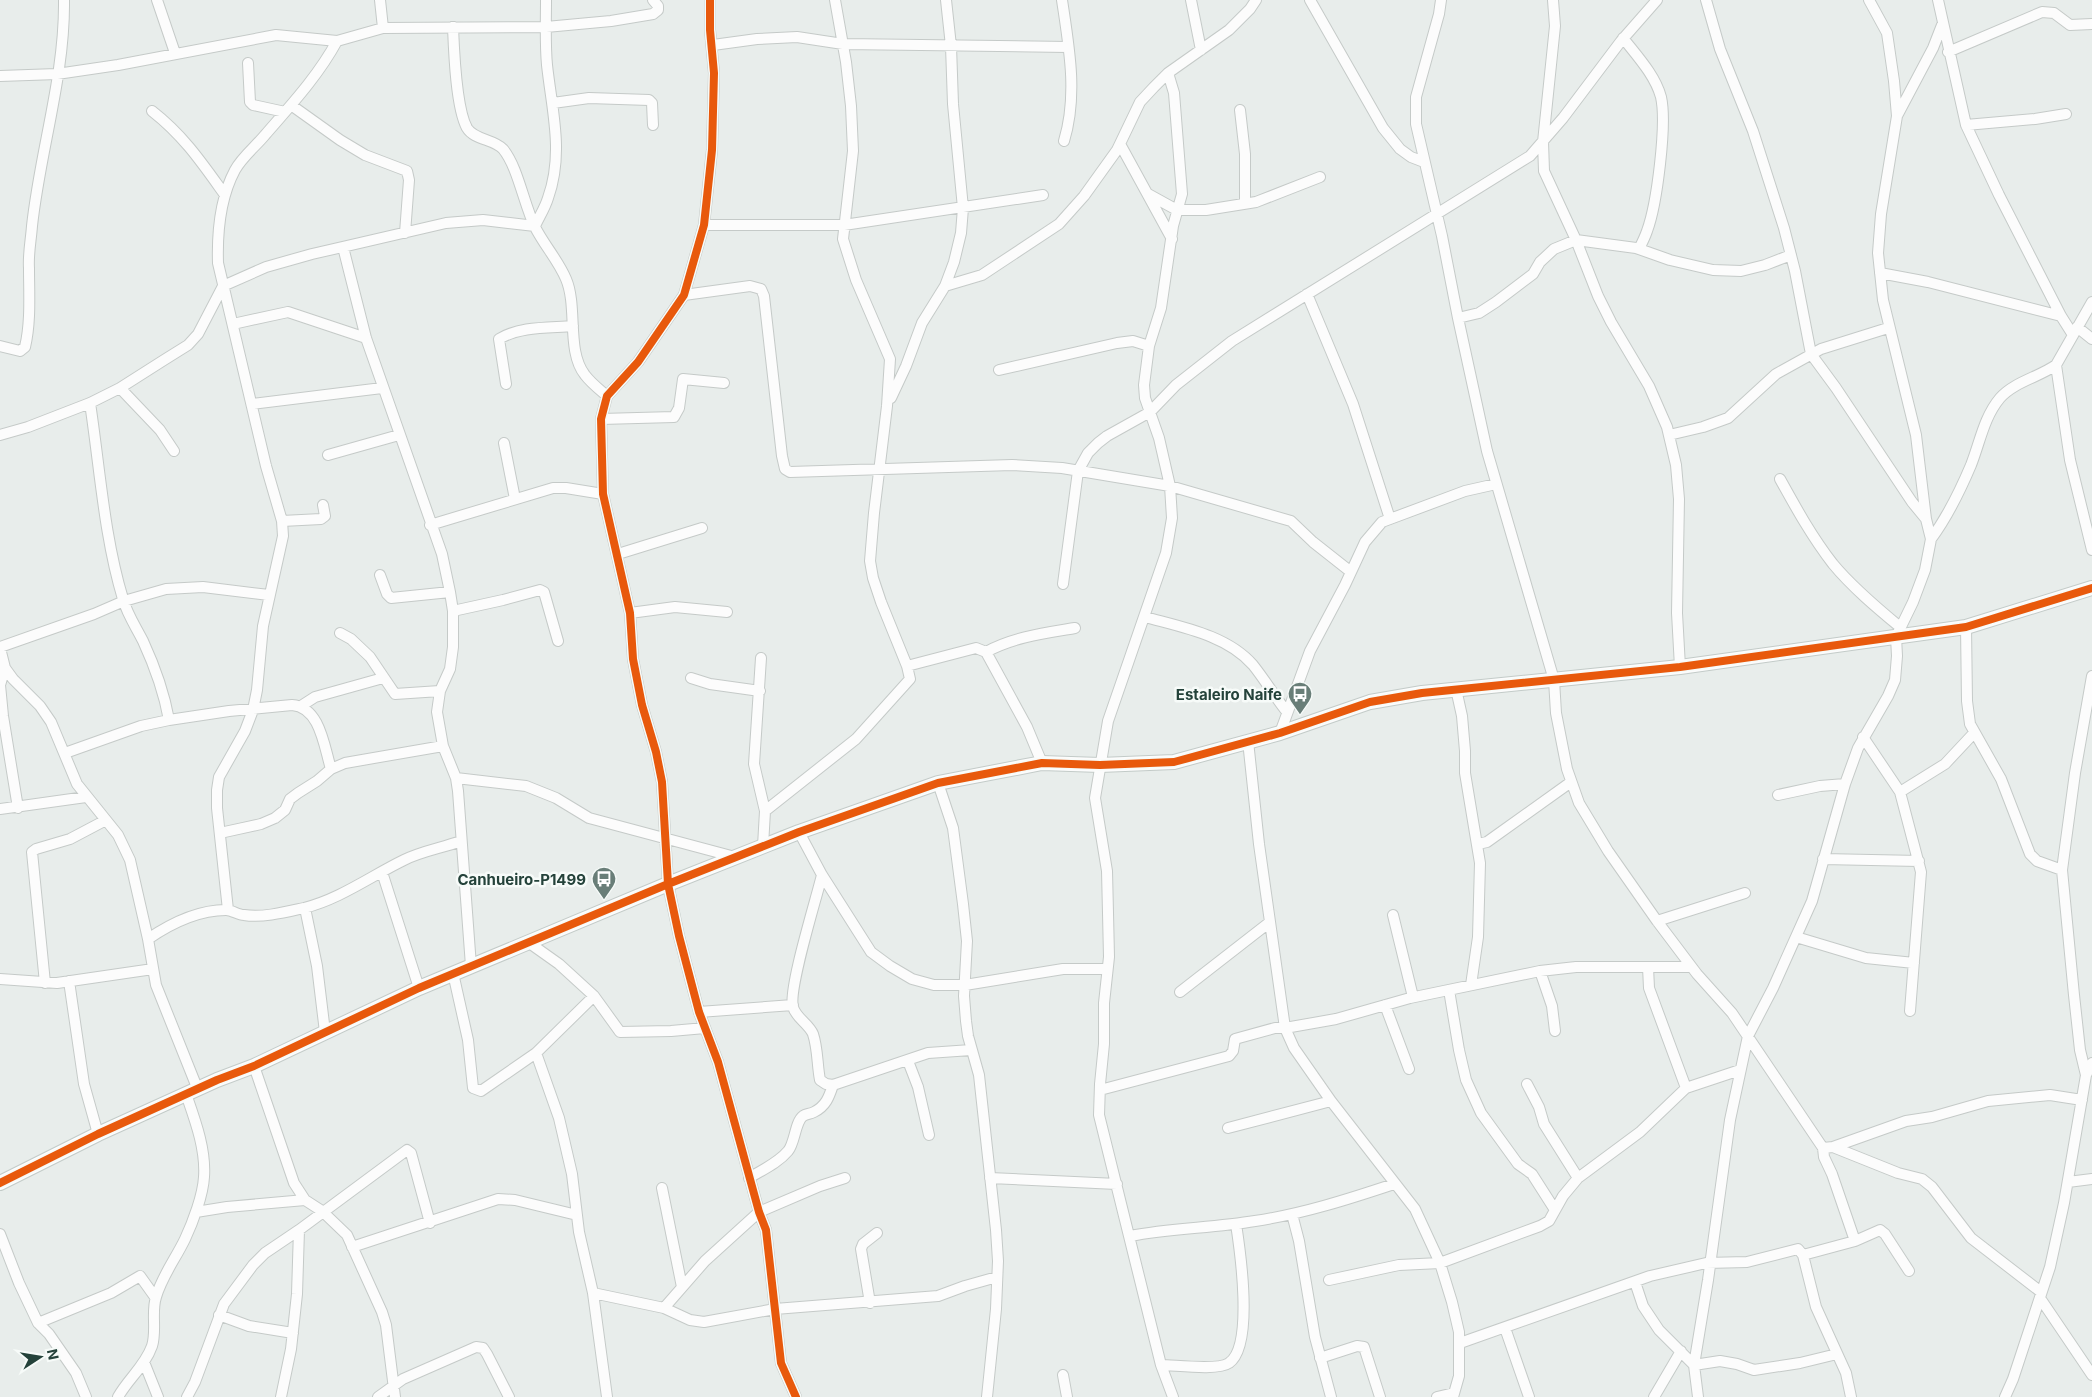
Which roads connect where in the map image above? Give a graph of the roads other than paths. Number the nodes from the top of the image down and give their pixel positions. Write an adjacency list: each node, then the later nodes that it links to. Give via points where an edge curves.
1 (64, 0): 36 (street)
2 (157, 0): 33 (street)
3 (380, 0): 23 (street)
4 (546, 0): 22 (street)
5 (653, 0): 22 (street, via 658,10 653,14)
6 (710, 0): 27 (street)
7 (835, 0): 26 (street)
8 (946, 0): 28 (street)
9 (1062, 0): 29 (street)
10 (1191, 0): 32 (street)
11 (1256, 0): 32 (street, via 1229,30)
12 (1310, 0): 51 (street, via 1383,128 1400,149 1411,158)
13 (1441, 0): 51 (street, via 1440,14 1416,97 1416,124)
14 (1553, 0): 49 (street, via 1555,26)
15 (1657, 0): 24 (street)
16 (1706, 0): 68 (street, via 1720,49 1753,131)
17 (1869, 0): 38 (street, via 1886,33)
18 (1938, 0): 19 (street)
19 (1942, 24): 30 (street); 31 (street)
20 (2092, 24): 31 (street, via 2070,25 2054,13 2042,12)
21 (453, 27): 22 (street); 23 (street); 62 (street, via 454,60 468,129 503,150)
22 (546, 27): 40 (street)
23 (383, 28): 25 (street)
24 (1623, 38): 49 (street); 67 (street, via 1661,97 1662,139 1655,196 1648,231)
25 (337, 41): 33 (street, via 276,35); 41 (street, via 327,60)
26 (843, 44): 27 (street, via 797,37); 28 (street); 61 (street, via 853,151)
27 (713, 45): 60 (street, via 712,150)
28 (951, 46): 29 (street); 57 (street)
29 (1068, 47): 48 (street, via 1072,96)
30 (1933, 48): 31 (street); 39 (street)
31 (1947, 48): 47 (street)
32 (1201, 50): 35 (street)
33 (174, 53): 36 (street)
34 (248, 64): 41 (street, via 250,102)
35 (1168, 72): 50 (street, via 1140,102); 58 (street, via 1174,93 1179,146 1182,194)
36 (57, 74): 37 (street); 83 (street, via 32,225 27,339 25,348 20,351)
37 (0, 76)
38 (1894, 81): 39 (street); 45 (street)
39 (1912, 87): 45 (street)
40 (553, 103): 46 (street, via 588,98 649,100 654,110); 62 (street, via 558,149 548,200)
41 (288, 108): 54 (street, via 236,169); 63 (street, via 357,150 407,171)
42 (1240, 110): 56 (street, via 1245,154)
43 (152, 111): 54 (street, via 190,147)
44 (2066, 114): 47 (street)
45 (1897, 116): 69 (street, via 1881,214)
46 (653, 125)
47 (1966, 125): 75 (street)
48 (1064, 141)
49 (1543, 142): 59 (street, via 1530,156); 65 (street, via 1544,171)
50 (1120, 144): 53 (street); 71 (street, via 1084,196 1059,224 982,275)
51 (1424, 162): 59 (street)
52 (1320, 177): 56 (street)
53 (1148, 194): 58 (street); 64 (street)
54 (225, 195): 70 (street, via 217,241)
55 (1043, 195): 57 (street)
56 (1245, 204): 58 (street, via 1206,210)
57 (963, 208): 61 (street); 71 (street, via 961,233)
58 (1177, 210): 64 (street)
59 (1437, 214): 73 (street); 76 (street)
60 (704, 225): 61 (street); 72 (street)
61 (844, 225): 95 (street, via 842,239 847,256 890,359)
62 (535, 226): 63 (street, via 465,220); 78 (street, via 567,280)
63 (405, 233): 66 (street)
64 (1172, 239): 84 (street, via 1161,308)
65 (1576, 240): 67 (street); 76 (street, via 1554,249 1533,274 1496,302 1479,313); 100 (street, via 1598,296 1649,386)
66 (344, 247): 70 (street, via 266,267); 81 (street)
67 (1639, 249): 68 (street, via 1713,270 1740,271)
68 (1791, 255): 85 (street)
69 (1880, 273): 75 (street); 79 (street)
70 (223, 286): 77 (street); 90 (street, via 198,334 188,345)
71 (945, 286): 95 (street, via 922,323)
72 (684, 294): 92 (street, via 638,362); 104 (street, via 750,286 761,289 785,469 798,472)
73 (1307, 294): 96 (street, via 1232,341 1176,385); 112 (street, via 1353,404)
74 (2092, 302): 80 (street)
75 (2061, 316): 80 (street)
76 (1458, 318): 107 (street)
77 (233, 324): 81 (street, via 288,312); 94 (street)
78 (573, 326): 89 (street, via 529,329 499,339); 92 (street, via 580,367)
79 (1888, 328): 85 (street); 113 (street, via 1916,435)
80 (2075, 331): 82 (street); 86 (street)
81 (366, 338): 91 (street)
82 (2092, 339)
83 (0, 346)
84 (1149, 346): 87 (street, via 1133,341 1117,343); 96 (street, via 1144,385)
85 (1811, 354): 100 (street, via 1776,374 1728,418); 113 (street)
86 (2056, 365): 117 (street, via 2021,383 2001,397 1992,409 1952,506); 118 (street, via 2070,460)
87 (998, 370)
88 (724, 383): 97 (street, via 684,379 679,408 674,417)
89 (506, 384)
90 (120, 388): 93 (street); 102 (street, via 160,430)
91 (382, 388): 94 (street); 99 (street)
92 (607, 396): 97 (street)
93 (90, 403): 98 (street, via 28,428); 126 (street, via 100,484)
94 (252, 404): 114 (street)
95 (887, 406): 104 (street)
96 (1150, 412): 105 (street, via 1098,442); 108 (street)
97 (601, 419): 109 (street)
98 (0, 435)
99 (399, 435): 103 (street); 115 (street)
100 (1669, 435): 140 (street, via 1679,499 1677,613)
101 (504, 442): 110 (street)
102 (174, 451)
103 (328, 455)
104 (880, 468): 105 (street, via 1012,465); 139 (street, via 870,561 881,602)
105 (1078, 471): 108 (street); 122 (street)
106 (1780, 479): 133 (street, via 1810,532 1834,565)
107 (1496, 484): 112 (street, via 1465,491); 145 (street)
108 (1170, 486): 120 (street, via 1291,521); 130 (street, via 1172,518 1168,544)
109 (603, 494): 110 (street, via 552,488); 119 (street)
110 (515, 499): 115 (street)
111 (323, 505): 114 (street, via 325,516 321,519)
112 (1390, 519): 120 (street, via 1382,522 1365,542)
113 (1926, 519): 117 (street)
114 (282, 521): 125 (street, via 283,536)
115 (430, 524): 124 (street, via 442,554)
116 (702, 528): 119 (street)
117 (1931, 539): 133 (street, via 1926,570)
118 (2092, 550)
119 (618, 554): 129 (street)
120 (1351, 572): 151 (street, via 1310,651)
121 (380, 575): 124 (street, via 391,598)
122 (1063, 584)
123 (2092, 588): 131 (street)
124 (450, 592): 127 (street)
125 (269, 595): 126 (street, via 203,587 166,589); 150 (street)
126 (124, 601): 136 (street); 152 (street, via 156,670)
127 (453, 611): 135 (street, via 540,590 544,592); 147 (street, via 450,669)
128 (727, 612): 129 (street, via 675,607)
129 (630, 613): 176 (street, via 642,705 662,782)
130 (1145, 617): 151 (street, via 1204,634 1234,649 1252,664); 161 (street, via 1108,721)
131 (1966, 627): 133 (street); 155 (street, via 1967,701)
132 (1075, 628): 137 (street, via 1000,644)
133 (1898, 632): 140 (street); 156 (street, via 1895,680)
134 (340, 633): 143 (street, via 370,657)
135 (558, 641)
136 (0, 647): 141 (street)
137 (986, 652): 139 (street, via 976,648); 160 (street, via 1027,726)
138 (761, 658): 148 (street)
139 (907, 666): 172 (street, via 910,679 856,739)
140 (1680, 667): 145 (street)
141 (6, 668): 153 (street, via 0,685); 159 (street, via 12,679 46,714)
142 (2092, 676): 183 (street)
143 (383, 678): 147 (street, via 395,694); 149 (street, via 315,698)
144 (691, 678): 148 (street)
145 (1554, 680): 146 (street); 164 (street, via 1556,713)
146 (1456, 689): 154 (street, via 1370,702); 178 (street, via 1462,716 1465,773)
147 (440, 691): 158 (street, via 437,712)
148 (760, 691): 172 (street, via 754,764)
149 (301, 706): 150 (street); 162 (street, via 312,714)
150 (253, 710): 152 (street); 174 (street, via 219,777 217,808)
151 (1287, 712): 154 (street)
152 (169, 720): 159 (street, via 141,726)
153 (2, 725): 170 (street)
154 (1280, 732): 157 (street)
155 (1974, 733): 167 (street, via 1945,764); 183 (street, via 2001,779 2030,854 2037,862)
156 (1863, 737): 166 (street); 167 (street)
157 (1248, 741): 161 (street, via 1174,762); 192 (street)
158 (443, 746): 162 (street, via 345,763); 163 (street)
159 (65, 754): 169 (street)
160 (1042, 764): 161 (street); 165 (street)
161 (1100, 765): 201 (street, via 1095,798 1107,871)
162 (331, 769): 174 (street, via 290,799 276,818)
163 (456, 778): 176 (street, via 526,786 556,798 589,818); 177 (street)
164 (1571, 782): 178 (street, via 1487,842); 191 (street, via 1595,831)
165 (938, 783): 175 (street); 208 (street, via 953,828 967,942)
166 (1845, 784): 168 (street); 181 (street)
167 (1900, 792): 182 (street)
168 (1778, 795)
169 (86, 797): 170 (street); 173 (street)
170 (18, 808): 171 (street)
171 (0, 809)
172 (765, 811): 179 (street)
173 (106, 820): 194 (street, via 118,835 130,860); 206 (street, via 70,839 32,852)
174 (220, 832): 189 (street)
175 (799, 832): 179 (street); 185 (street)
176 (664, 839): 180 (street); 186 (street)
177 (461, 841): 184 (street, via 417,854); 197 (street)
178 (1478, 844): 207 (street, via 1480,910)
179 (763, 846): 180 (street)
180 (735, 857): 186 (street)
181 (1823, 859): 182 (street); 193 (street, via 1812,901)
182 (1919, 861): 196 (street, via 1922,872)
183 (2062, 870): 230 (street, via 2080,1050)
184 (382, 872): 188 (street); 209 (street)
185 (822, 875): 208 (street, via 871,952 912,979 934,985); 215 (street)
186 (668, 884): 195 (street); 217 (street)
187 (1745, 893): 191 (street)
188 (305, 908): 189 (street, via 259,915 243,915); 221 (street, via 317,966)
189 (228, 910): 194 (street, via 187,918)
190 (1393, 915): 213 (street)
191 (1657, 921): 199 (street)
192 (1270, 922): 211 (street); 219 (street)
193 (1796, 937): 196 (street, via 1866,958); 222 (street)
194 (148, 939): 200 (street)
195 (528, 942): 197 (street); 212 (street)
196 (1914, 963): 216 (street)
197 (472, 966): 203 (street)
198 (1648, 967): 199 (street); 202 (street, via 1576,967); 233 (street, via 1649,988)
199 (1691, 967): 222 (street)
200 (153, 969): 205 (street); 235 (street)
201 (1107, 969): 208 (street, via 1063,969); 234 (street)
202 (1540, 971): 207 (street); 220 (street, via 1552,1006)
203 (453, 973): 209 (street); 224 (street, via 468,1040 473,1088 481,1090)
204 (0, 979): 206 (street)
205 (69, 981): 206 (street); 239 (street, via 84,1084)
206 (45, 983)
207 (1471, 985): 210 (street)
208 (965, 986): 223 (street)
209 (419, 988): 221 (street)
210 (1449, 990): 213 (street); 253 (street, via 1466,1080 1481,1113 1518,1164 1532,1174)
211 (1180, 992)
212 (594, 996): 218 (street, via 620,1032); 224 (street)
213 (1413, 997): 214 (street)
214 (1385, 1004): 219 (street, via 1336,1019); 228 (street)
215 (792, 1005): 217 (street); 232 (street, via 813,1035 820,1080)
216 (1910, 1011)
217 (699, 1012): 218 (street)
218 (705, 1028): 242 (street, via 718,1062)
219 (1285, 1028): 234 (street, via 1235,1039 1234,1051 1229,1056); 237 (street, via 1294,1048)
220 (1555, 1031)
221 (325, 1032): 227 (street)
222 (1748, 1036): 229 (street); 241 (street, via 1779,1084)
223 (971, 1050): 225 (street, via 928,1053); 244 (street, via 979,1075)
224 (536, 1054): 258 (street, via 559,1118 572,1174)
225 (908, 1061): 232 (street); 240 (street, via 918,1087)
226 (2092, 1063): 230 (street)
227 (254, 1066): 235 (street); 252 (street, via 294,1183)
228 (1409, 1070)
229 (1740, 1070): 233 (street); 269 (street)
230 (2086, 1075): 236 (street)
231 (1527, 1084): 245 (street, via 1544,1124)
232 (833, 1085): 242 (street, via 821,1107 799,1120 795,1139 788,1151)
233 (1686, 1088): 245 (street, via 1640,1132)
234 (1100, 1090): 249 (street, via 1099,1115)
235 (192, 1092): 239 (street); 255 (street, via 204,1177)
236 (2082, 1100): 241 (street, via 2050,1095 1988,1100 1906,1121); 247 (street)
237 (1331, 1101): 238 (street); 250 (street)
238 (1228, 1128)
239 (98, 1134): 248 (street)
240 (929, 1135)
241 (1828, 1147): 265 (street, via 1824,1157); 276 (street, via 1922,1179 1932,1187 1971,1238)
242 (749, 1178): 256 (street)
243 (845, 1178): 256 (street)
244 (990, 1178): 249 (street); 271 (street)
245 (1578, 1178): 253 (street)
246 (2092, 1179): 247 (street)
247 (2068, 1182): 276 (street, via 2050,1267)
248 (0, 1183)
249 (1117, 1184): 264 (street)
250 (1394, 1184): 257 (street); 268 (street, via 1415,1209)
251 (662, 1188): 274 (street)
252 (305, 1200): 254 (street); 255 (street)
253 (1555, 1210): 268 (street, via 1540,1226)
254 (322, 1211): 259 (street, via 407,1150 412,1153); 261 (street); 266 (street, via 346,1235)
255 (196, 1212): 277 (street)
256 (759, 1212): 274 (street, via 705,1261); 280 (street, via 766,1230)
257 (1292, 1214): 260 (street); 288 (street)
258 (577, 1215): 259 (street, via 506,1198); 275 (street)
259 (430, 1223): 266 (street)
260 (1236, 1224): 264 (street); 290 (street, via 1244,1320 1233,1358 1230,1363 1219,1366)
261 (299, 1230): 281 (street, via 253,1265); 284 (street, via 298,1294)
262 (877, 1233): 278 (street, via 861,1249)
263 (0, 1234): 282 (street)
264 (1130, 1236): 290 (street)
265 (1855, 1241): 267 (street); 270 (street, via 1880,1230)
266 (352, 1247): 294 (street, via 386,1326)
267 (1803, 1256): 269 (street, via 1798,1249 1747,1262); 287 (street, via 1816,1307)
268 (1440, 1262): 272 (street, via 1400,1265); 285 (street)
269 (1710, 1262): 273 (street); 291 (street)
270 (1909, 1272)
271 (997, 1277): 278 (street, via 938,1296); 306 (street)
272 (1329, 1280)
273 (1634, 1282): 283 (street); 286 (street, via 1643,1306 1659,1330)
274 (682, 1287): 279 (street)
275 (593, 1293): 279 (street); 304 (street)
276 (2040, 1295): 292 (street); 315 (street)
277 (156, 1297): 282 (street, via 140,1276 111,1293); 289 (street, via 153,1344)
278 (870, 1303): 280 (street)
279 (664, 1308): 280 (street, via 690,1320 704,1322)
280 (775, 1309): 305 (street, via 781,1363)
281 (219, 1315): 284 (street, via 250,1326); 300 (street, via 196,1382)
282 (38, 1323): 297 (street, via 76,1373)
283 (1505, 1328): 285 (street); 311 (street)
284 (293, 1333): 301 (street)
285 (1460, 1343): 295 (street, via 1459,1376)
286 (1681, 1351): 291 (street); 312 (street)
287 (1837, 1354): 291 (street, via 1754,1370 1720,1361); 314 (street, via 1846,1373)
288 (1320, 1358): 296 (street); 309 (street, via 1364,1346)
289 (144, 1362): 298 (street); 299 (street)
290 (1161, 1364): 308 (street)
291 (1694, 1366): 313 (street)
292 (2092, 1375)
293 (1063, 1376): 307 (street)
294 (394, 1392): 302 (street); 303 (street, via 403,1379 476,1347 483,1348 488,1354)
295 (1453, 1395): 310 (street)
296 (1329, 1396)
297 (86, 1397)
298 (118, 1397)
299 (158, 1397)
300 (187, 1397)
301 (281, 1397)
302 (378, 1397)
303 (509, 1397)
304 (607, 1397)
305 (796, 1397)
306 (987, 1397)
307 (1067, 1397)
308 (1173, 1397)
309 (1380, 1397)
310 (1437, 1397)
311 (1529, 1397)
312 (1654, 1397)
313 (1698, 1397)
314 (1851, 1397)
315 (2005, 1397)

